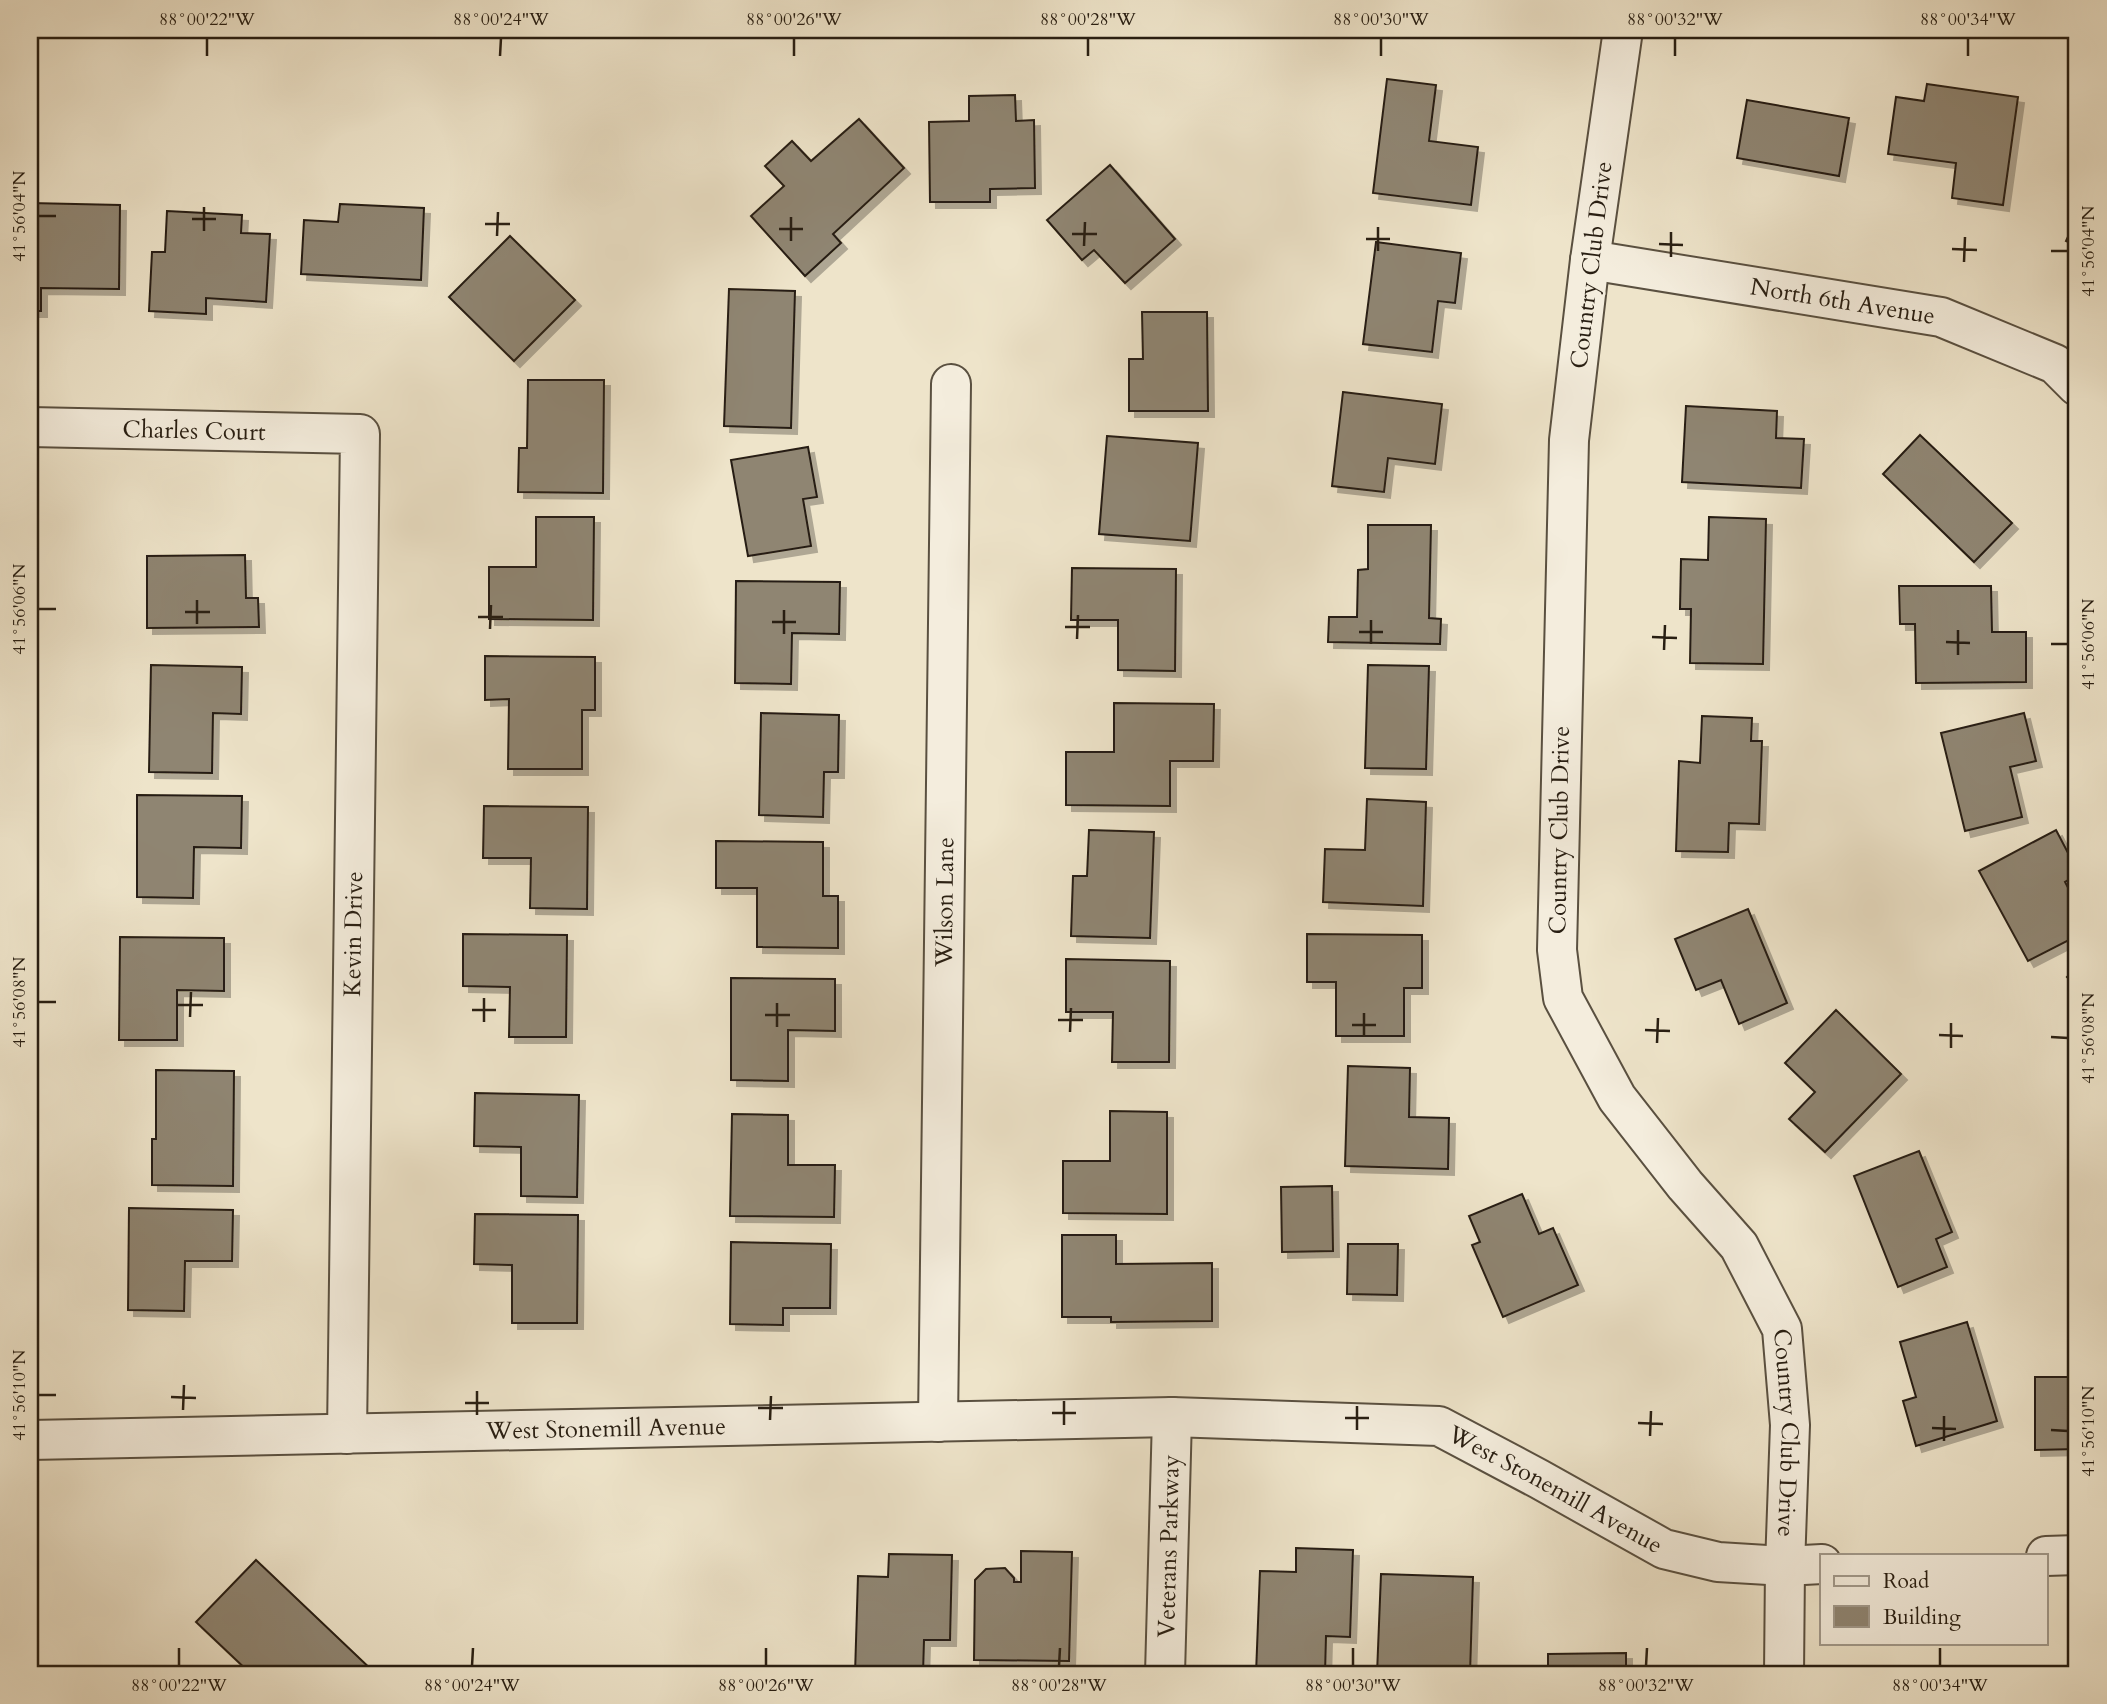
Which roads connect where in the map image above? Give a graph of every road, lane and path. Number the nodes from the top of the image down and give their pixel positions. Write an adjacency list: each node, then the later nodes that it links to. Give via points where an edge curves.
1 (1623, 30): 2 (street, Country Club Drive)
2 (1590, 260): 4 (street, North 6th Avenue, via 1941,317 2055,364); 14 (street, Country Club Drive, via 1569,440 1556,950 1563,998 1617,1098 1739,1247 1782,1329 1790,1425)
3 (951, 384): 8 (street, Wilson Lane)
4 (2077, 386)
5 (30, 427): 6 (street, Charles Court)
6 (360, 434): 9 (street, Kevin Drive)
7 (1172, 1417): 8 (street, West Stonemill Avenue); 14 (street, West Stonemill Avenue, via 1439,1426 1664,1549 1717,1562); 15 (street, Veterans Parkway)
8 (937, 1422): 9 (street, West Stonemill Avenue)
9 (347, 1434): 10 (street, West Stonemill Avenue)
10 (30, 1440)
11 (2077, 1555): 12 (street)
12 (2048, 1556)
13 (1820, 1564): 14 (street, West Stonemill Avenue)
14 (1784, 1566): 16 (street, Country Club Drive)
15 (1165, 1674)
16 (1784, 1674)

